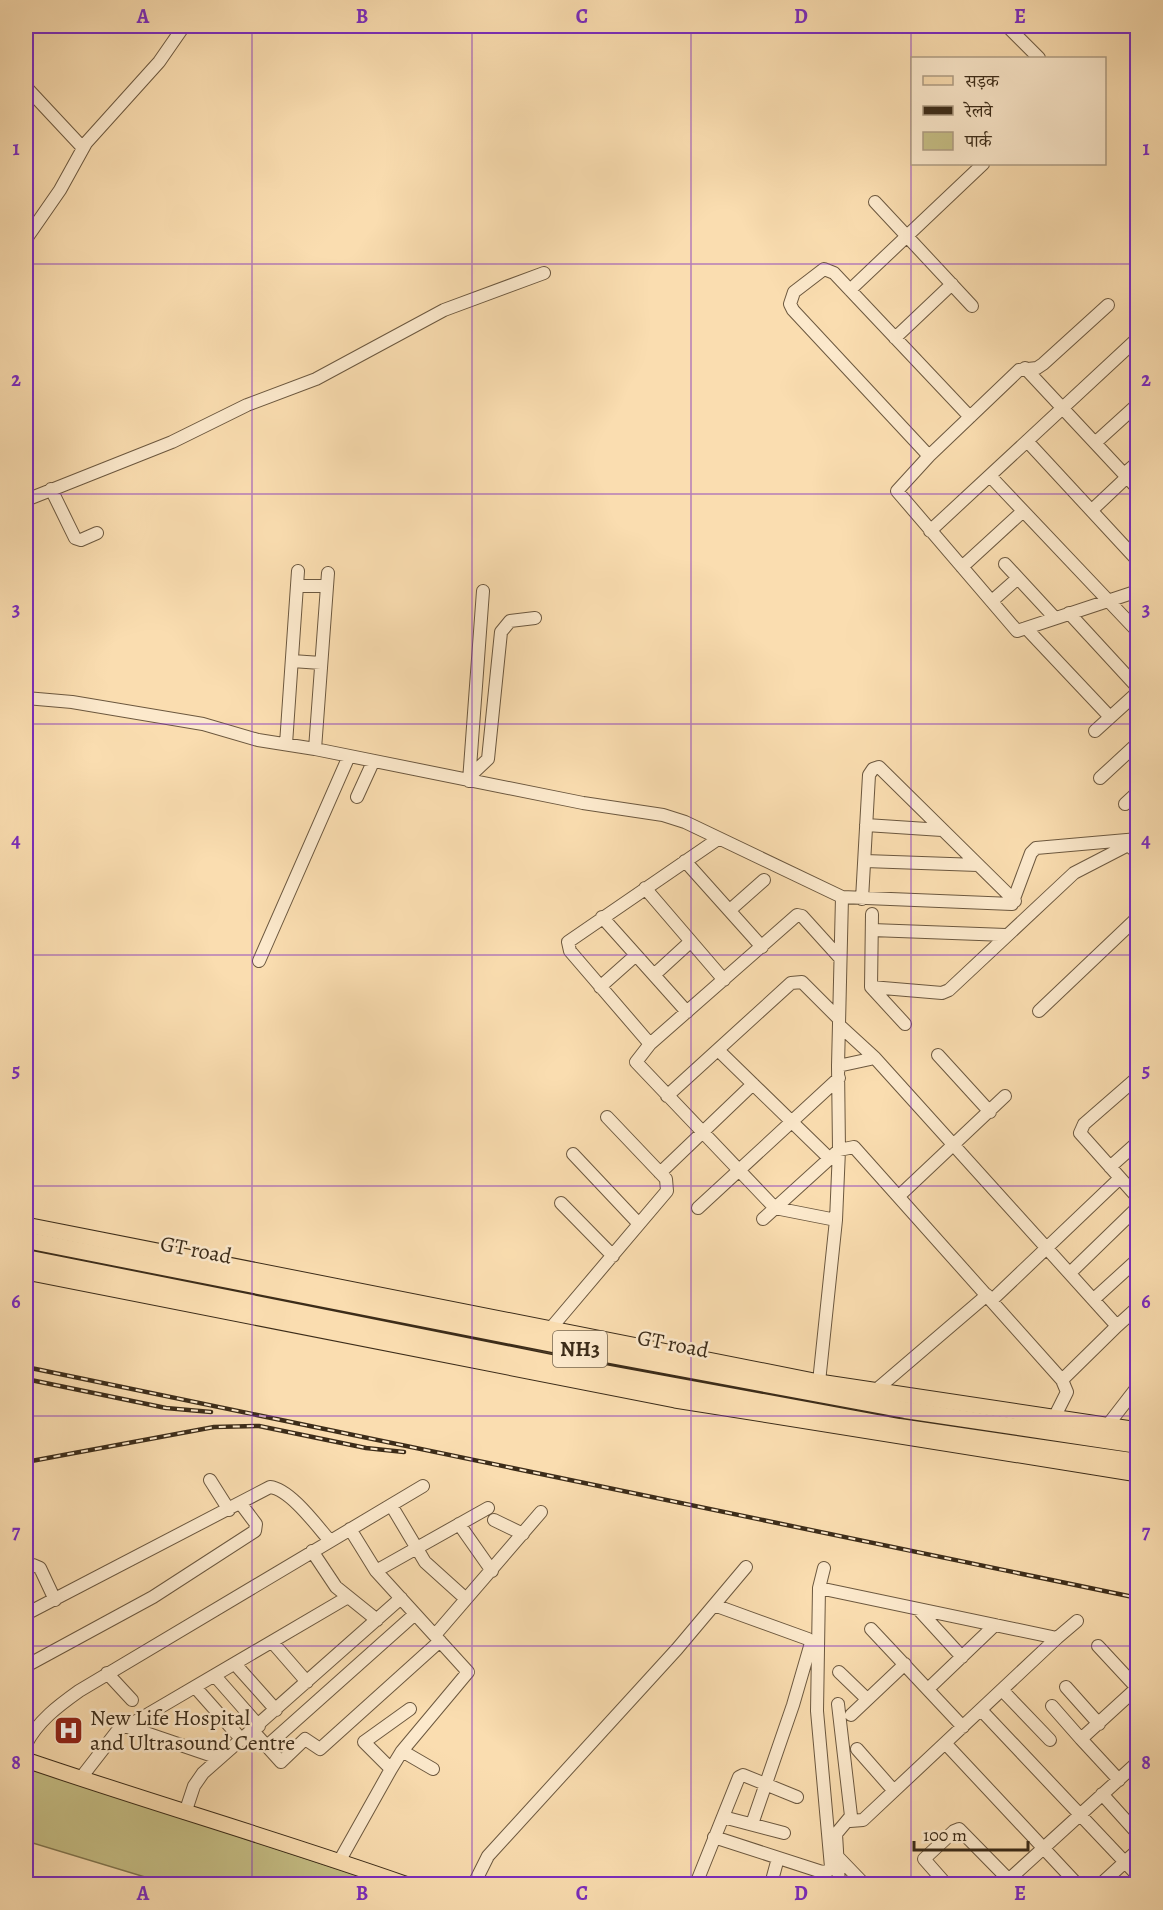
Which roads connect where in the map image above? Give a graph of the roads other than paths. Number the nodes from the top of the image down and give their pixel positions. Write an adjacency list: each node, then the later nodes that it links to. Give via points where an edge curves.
1 (183, 26): 5 (street, via 159,62)
2 (1006, 26): 3 (street)
3 (1037, 57)
4 (26, 87): 5 (street)
5 (83, 148): 9 (street)
6 (982, 165): 8 (street)
7 (874, 202): 8 (street)
8 (906, 236): 11 (street); 12 (street)
9 (26, 239)
10 (544, 273): 27 (street, via 444,310 316,379)
11 (952, 284): 14 (street); 15 (street)
12 (850, 290): 15 (street); 23 (street, via 834,273 824,269 794,292 789,304)
13 (1108, 305): 17 (street, via 1044,364)
14 (972, 306)
15 (895, 338): 20 (street)
16 (1137, 338): 19 (street)
17 (1025, 368): 19 (street); 20 (street)
18 (1137, 404): 22 (street)
19 (1062, 407): 21 (street); 22 (street)
20 (970, 417): 23 (street)
21 (1027, 441): 25 (street); 30 (street)
22 (1095, 443): 26 (street)
23 (929, 456): 32 (street, via 897,491)
24 (1137, 462): 26 (street)
25 (990, 476): 31 (street); 32 (street)
26 (1125, 476): 28 (street); 30 (street)
27 (51, 489): 29 (street); 33 (street, via 75,538 81,540)
28 (1137, 489)
29 (26, 500)
30 (1092, 510): 34 (street)
31 (1022, 512): 36 (street); 44 (street)
32 (930, 531): 36 (street)
33 (97, 533)
34 (1137, 561)
35 (1005, 564): 39 (street)
36 (962, 567): 45 (street)
37 (298, 571): 40 (street)
38 (328, 573): 41 (street)
39 (1018, 578): 45 (street); 48 (street)
40 (297, 586): 41 (street); 51 (street)
41 (327, 586): 52 (street)
42 (483, 591): 63 (street)
43 (1137, 591): 44 (street)
44 (1107, 600): 46 (street); 50 (street)
45 (992, 601): 49 (street, via 1015,630)
46 (1069, 614): 48 (street); 53 (street)
47 (535, 618): 63 (street, via 510,621 501,632 488,759)
48 (1055, 618): 49 (street)
49 (1026, 628): 55 (street)
50 (1137, 632)
51 (292, 661): 52 (street); 58 (street)
52 (321, 663): 59 (street)
53 (1137, 693): 55 (street)
54 (26, 698): 58 (street, via 203,723)
55 (1110, 717): 56 (street)
56 (1095, 731)
57 (1137, 743): 62 (street)
58 (286, 744): 59 (street)
59 (315, 749): 60 (street)
60 (349, 756): 61 (street); 89 (street)
61 (373, 762): 63 (street); 65 (street)
62 (1100, 778)
63 (469, 779): 69 (street, via 663,815)
64 (1137, 792): 66 (street)
65 (357, 797)
66 (1125, 804)
67 (866, 825): 68 (street); 68 (street, via 869,775 879,767); 72 (street)
68 (942, 830): 73 (street)
69 (718, 839): 71 (street); 76 (street)
70 (1135, 844): 78 (street, via 1036,848); 84 (street, via 1074,873)
71 (685, 861): 75 (street); 79 (street)
72 (864, 861): 73 (street); 77 (street)
73 (978, 865): 78 (street)
74 (764, 880): 79 (street)
75 (645, 888): 81 (street); 85 (street)
76 (842, 897): 77 (street); 88 (street)
77 (862, 899): 78 (street, via 1010,904)
78 (1015, 901)
79 (730, 910): 86 (street)
80 (872, 914): 83 (street)
81 (602, 917): 87 (street); 92 (street, via 568,946)
82 (1137, 917): 94 (street)
83 (872, 930): 84 (street); 93 (street)
84 (1006, 935): 93 (street, via 945,992)
85 (690, 942): 90 (street); 91 (street)
86 (762, 947): 88 (street, via 799,915); 91 (street)
87 (636, 955): 90 (street); 92 (street)
88 (840, 958): 96 (street)
89 (259, 961)
90 (654, 975): 95 (street)
91 (724, 980): 95 (street)
92 (600, 987): 98 (street)
93 (871, 987): 97 (street)
94 (1039, 1011)
95 (687, 1012): 98 (street)
96 (839, 1022): 99 (street, via 801,982 794,981); 101 (street); 102 (street)
97 (905, 1024)
98 (650, 1044): 105 (street, via 636,1062)
99 (717, 1050): 104 (street); 105 (street)
100 (938, 1055): 107 (street)
101 (875, 1058): 102 (street); 112 (street)
102 (839, 1072): 109 (street); 114 (street)
103 (1137, 1077): 115 (street, via 1081,1128 1082,1136)
104 (753, 1084): 109 (street); 110 (street)
105 (668, 1096): 110 (street)
106 (1005, 1096): 107 (street)
107 (990, 1112): 112 (street)
108 (607, 1117): 117 (street)
109 (793, 1121): 114 (street); 116 (street)
110 (702, 1133): 116 (street); 117 (street)
111 (1137, 1142): 115 (street)
112 (954, 1145): 119 (street); 130 (street)
113 (573, 1154): 127 (street)
114 (835, 1155): 119 (street, via 854,1147); 124 (street); 126 (street)
115 (1110, 1167): 118 (street)
116 (738, 1172): 123 (street); 124 (street)
117 (660, 1173): 127 (street, via 668,1184 667,1191)
118 (1120, 1178): 120 (street); 130 (street)
119 (898, 1196): 136 (street)
120 (1137, 1198)
121 (561, 1203): 131 (street)
122 (1137, 1207): 135 (street)
123 (698, 1208)
124 (775, 1208): 125 (street); 126 (street)
125 (763, 1219)
126 (836, 1220): 142 (street)
127 (639, 1224): 131 (street)
128 (26, 1225): 140 (main road)
129 (26, 1240): 148 (highway, GT road / NH3, via 871,1404)
130 (1048, 1246): 135 (street); 136 (street)
131 (613, 1256): 140 (street)
132 (26, 1258): 149 (highway, GT road / NH3, via 555,1364 876,1423)
133 (1137, 1259): 137 (street)
134 (26, 1272): 150 (main road, via 675,1400)
135 (1071, 1272): 137 (street)
136 (990, 1297): 141 (street); 144 (street)
137 (1094, 1299): 139 (street)
138 (1137, 1307): 139 (street)
139 (1117, 1326): 141 (street)
140 (551, 1328): 142 (main road)
141 (1062, 1380): 145 (street, via 1066,1392)
142 (819, 1382): 144 (main road)
143 (1137, 1386): 146 (street)
144 (876, 1390): 145 (main road)
145 (1054, 1418): 146 (main road)
146 (1107, 1426): 147 (main road)
147 (1137, 1430)
148 (1137, 1444)
149 (1137, 1462)
150 (1137, 1474)
151 (210, 1480): 156 (street)
152 (423, 1486): 154 (street)
153 (241, 1504): 156 (street); 162 (street, via 274,1488 307,1514); 190 (street, via 256,1524 255,1531 153,1597)
154 (391, 1505): 160 (street); 163 (street)
155 (488, 1508): 159 (street)
156 (229, 1510): 174 (street)
157 (542, 1512): 161 (street)
158 (494, 1520): 161 (street)
159 (459, 1524): 163 (street); 169 (street)
160 (350, 1529): 162 (street); 168 (street)
161 (522, 1534): 169 (street)
162 (330, 1541): 164 (street)
163 (416, 1548): 168 (street); 173 (street, via 431,1569)
164 (312, 1551): 171 (street, via 336,1587); 192 (street)
165 (746, 1567): 175 (street)
166 (26, 1568): 174 (street, via 40,1568)
167 (824, 1568): 170 (street)
168 (376, 1571): 172 (street)
169 (492, 1571): 173 (street)
170 (819, 1588): 176 (street); 242 (street, via 817,1711 831,1867 822,1872)
171 (348, 1597): 179 (street); 185 (street)
172 (401, 1598): 178 (street); 179 (street)
173 (466, 1599): 183 (street)
174 (55, 1600): 177 (street)
175 (714, 1605): 227 (street, via 811,1643); 248 (street, via 488,1856)
176 (918, 1609): 181 (street); 187 (street)
177 (26, 1614)
178 (415, 1614): 183 (street); 217 (street)
179 (377, 1620): 194 (street)
180 (1077, 1621): 184 (street)
181 (995, 1625): 184 (street); 187 (street)
182 (871, 1629): 189 (street)
183 (438, 1638): 217 (street, via 320,1749 305,1739 281,1762); 219 (street, via 468,1672)
184 (1058, 1638): 199 (street)
185 (273, 1643): 188 (street); 194 (street)
186 (1098, 1646): 197 (street)
187 (962, 1657): 198 (street)
188 (235, 1664): 193 (street); 205 (street)
189 (905, 1664): 198 (street); 200 (street)
190 (26, 1666)
191 (838, 1672): 200 (street)
192 (107, 1673): 201 (street); 216 (street, via 49,1714)
193 (215, 1676): 195 (street); 211 (street)
194 (307, 1682): 205 (street)
195 (195, 1687): 209 (street); 213 (street)
196 (1066, 1687): 208 (street)
197 (1137, 1687): 208 (street)
198 (928, 1689): 210 (street)
199 (1002, 1690): 206 (street); 214 (street)
200 (867, 1699): 207 (street)
201 (132, 1700)
202 (838, 1704): 234 (street)
203 (1052, 1706): 212 (street)
204 (410, 1709): 223 (street, via 364,1742)
205 (276, 1710): 211 (street)
206 (981, 1710): 210 (street); 232 (street)
207 (851, 1715)
208 (1099, 1724): 212 (street)
209 (128, 1726): 220 (street); 225 (street, via 118,1730)
210 (963, 1727): 215 (street)
211 (256, 1729): 213 (street); 217 (street)
212 (1081, 1739): 226 (street)
213 (242, 1740): 220 (street)
214 (1050, 1740)
215 (945, 1743): 228 (street); 239 (street)
216 (26, 1744)
217 (267, 1746)
218 (857, 1749): 228 (street)
219 (402, 1751): 223 (street); 224 (street)
220 (219, 1758): 231 (street, via 196,1781)
221 (26, 1760): 225 (main road)
222 (1137, 1762): 226 (street)
223 (391, 1769): 243 (street)
224 (433, 1769)
225 (80, 1779): 231 (main road)
226 (1119, 1780): 229 (street)
227 (765, 1785): 230 (street); 233 (street, via 743,1775 739,1778); 235 (street)
228 (894, 1791): 234 (street, via 861,1821)
229 (1102, 1794): 232 (street); 237 (street)
230 (797, 1797)
231 (185, 1813): 243 (main road)
232 (1082, 1814): 239 (street); 244 (street)
233 (723, 1817): 235 (street); 238 (street)
234 (850, 1821): 241 (street, via 837,1832)
235 (752, 1824): 236 (street)
236 (784, 1833)
237 (1137, 1834)
238 (714, 1837): 242 (street); 249 (street)
239 (1045, 1848): 246 (street); 254 (street)
240 (1137, 1850): 244 (street)
241 (837, 1856): 251 (street); 252 (street)
242 (778, 1858): 250 (street)
243 (340, 1860): 247 (main road)
244 (1125, 1862): 245 (street); 255 (street)
245 (1137, 1876)
246 (1009, 1883): 253 (street, via 959,1829 924,1859)
247 (405, 1884)
248 (474, 1884)
249 (696, 1884)
250 (771, 1884)
251 (839, 1884)
252 (864, 1884)
253 (945, 1884)
254 (1077, 1884)
255 (1101, 1884)

